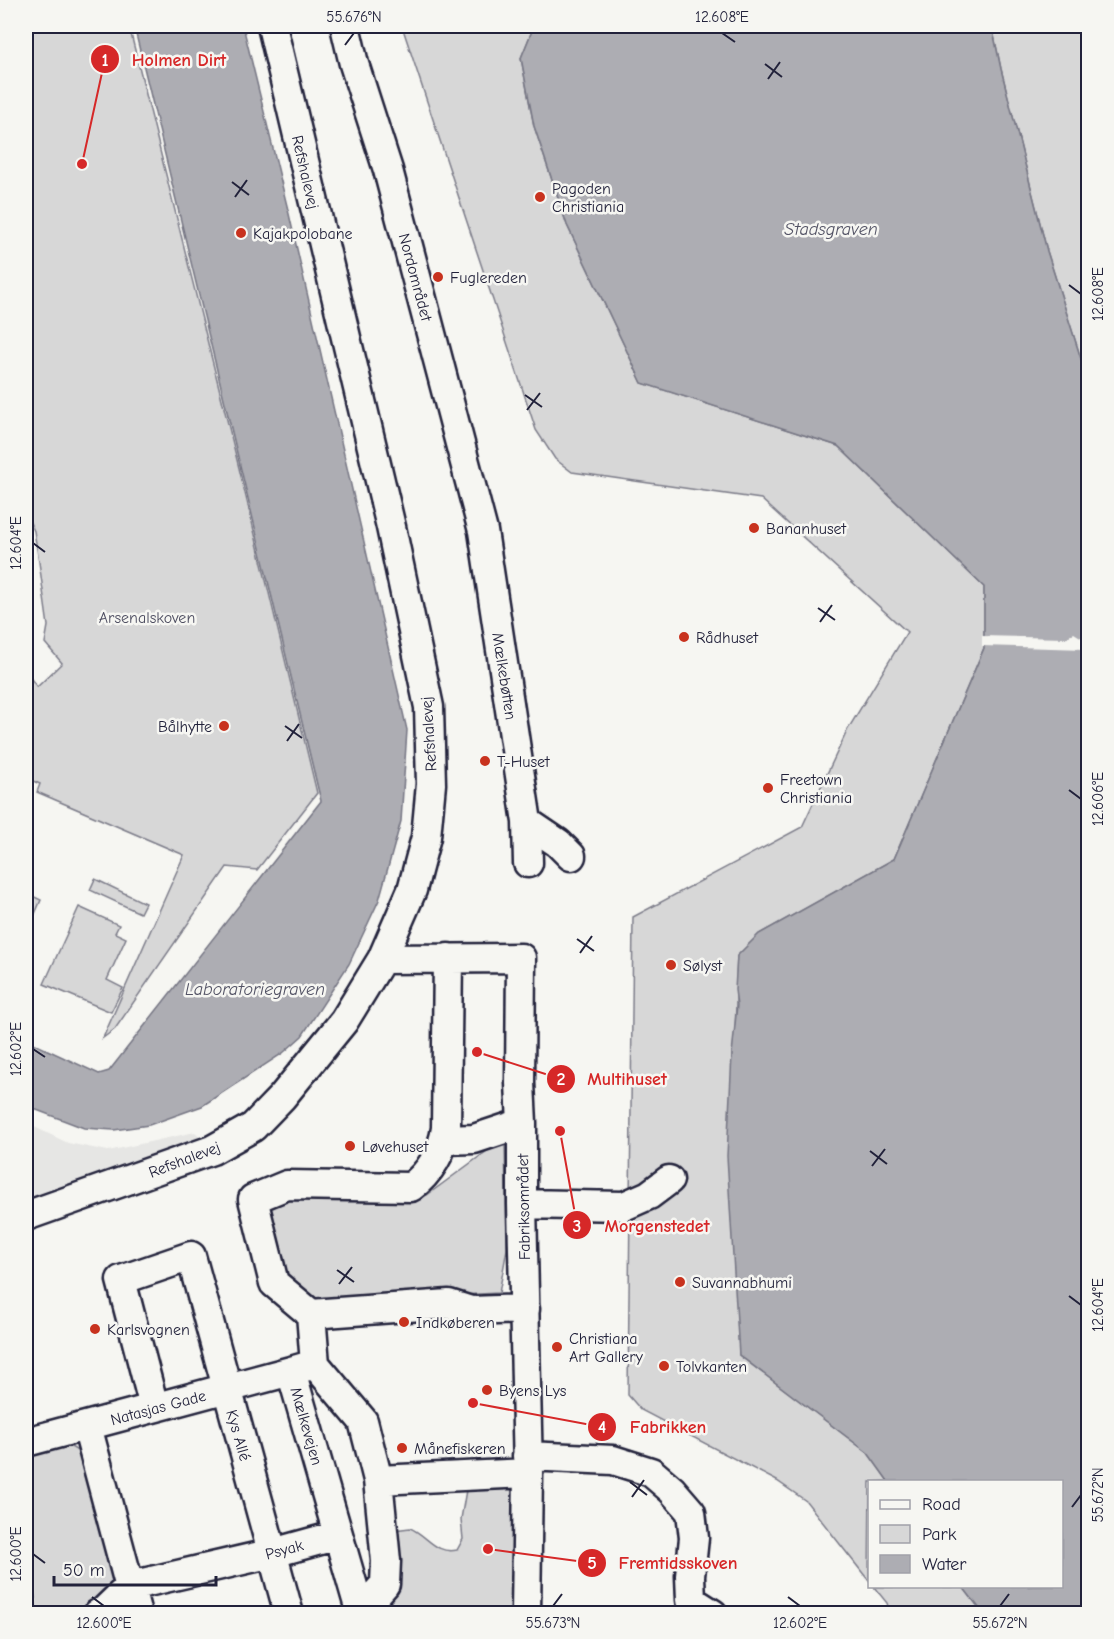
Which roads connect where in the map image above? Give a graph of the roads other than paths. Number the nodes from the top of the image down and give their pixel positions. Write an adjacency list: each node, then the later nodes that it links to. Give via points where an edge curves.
1 (272, 26): 8 (street, Refshalevej, via 391,527 429,707 431,784 426,837 412,890)
2 (345, 26): 3 (street, Nordområdet, via 388,170)
3 (483, 531): 4 (street, Mælkebøtten)
4 (527, 822): 5 (street); 6 (street, Mælkebøtten)
5 (571, 856)
6 (528, 863)
7 (448, 958): 8 (street); 9 (street, Fabriksområdet, via 521,958); 10 (street)
8 (382, 959): 13 (street, Refshalevej, via 344,1020 253,1127 212,1150)
9 (522, 1123): 10 (street, via 474,1139); 12 (street, Fabriksområdet)
10 (445, 1140): 15 (street, via 425,1177 411,1187 287,1185 253,1199 274,1284)
11 (669, 1180): 12 (street, via 624,1206)
12 (522, 1204): 14 (street, Fabriksområdet)
13 (26, 1216)
14 (525, 1309): 15 (street, via 471,1311 449,1304); 21 (street, Fabriksområdet)
15 (312, 1314): 16 (street, Mælkevejen)
16 (303, 1368): 17 (street, Natasjas Gade); 22 (street, via 363,1421); 23 (street, Mælkevejen)
17 (226, 1389): 18 (street, Natasjas Gade); 18 (street, Kys Allé, via 191,1256 121,1280); 24 (street, Kys Allé)
18 (154, 1407): 19 (street, Natasjas Gade)
19 (87, 1426): 20 (street, Natasjas Gade); 25 (street)
20 (26, 1442)
21 (527, 1465): 22 (street); 26 (street, via 613,1460 651,1472 692,1512 690,1600); 31 (street, Fabriksområdet)
22 (378, 1480): 27 (street, via 385,1584)
23 (338, 1535): 24 (street, Psyak); 27 (street, Mælkevejen)
24 (273, 1553): 25 (street, Psyak); 30 (street, Kys Allé)
25 (130, 1586): 28 (street); 29 (street)
26 (708, 1611)
27 (361, 1612)
28 (98, 1614)
29 (137, 1614)
30 (289, 1614)
31 (526, 1614)

